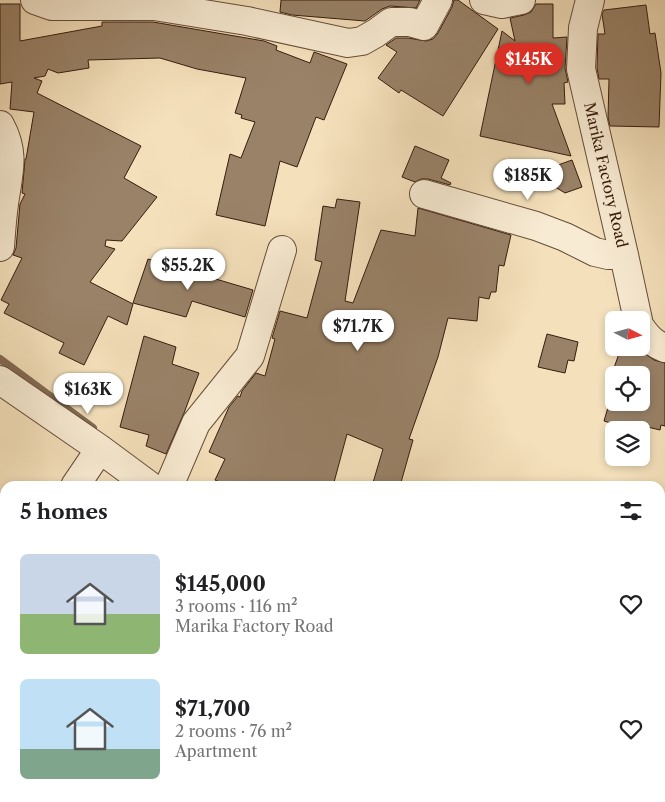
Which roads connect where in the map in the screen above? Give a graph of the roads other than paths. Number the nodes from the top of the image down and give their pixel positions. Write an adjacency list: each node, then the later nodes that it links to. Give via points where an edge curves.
1 (36, 0): 2 (street, via 52,6 154,6 348,43 362,41 391,22 424,26)
2 (438, 0)
3 (484, 0): 4 (street, via 502,4)
4 (521, 0)
5 (590, 0): 10 (street, Marika Factory Road, via 583,28 581,68)
6 (0, 125): 8 (street, via 11,157)
7 (424, 194): 10 (street, via 529,223 595,252)
8 (0, 247)
9 (282, 250): 18 (street, via 250,356 196,423)
10 (624, 255): 11 (street, Marika Factory Road)
11 (636, 311)
12 (650, 340): 13 (street)
13 (665, 348)
14 (0, 380): 15 (street)
15 (100, 449): 16 (street); 17 (street)
16 (78, 481)
17 (143, 481)
18 (171, 481)

